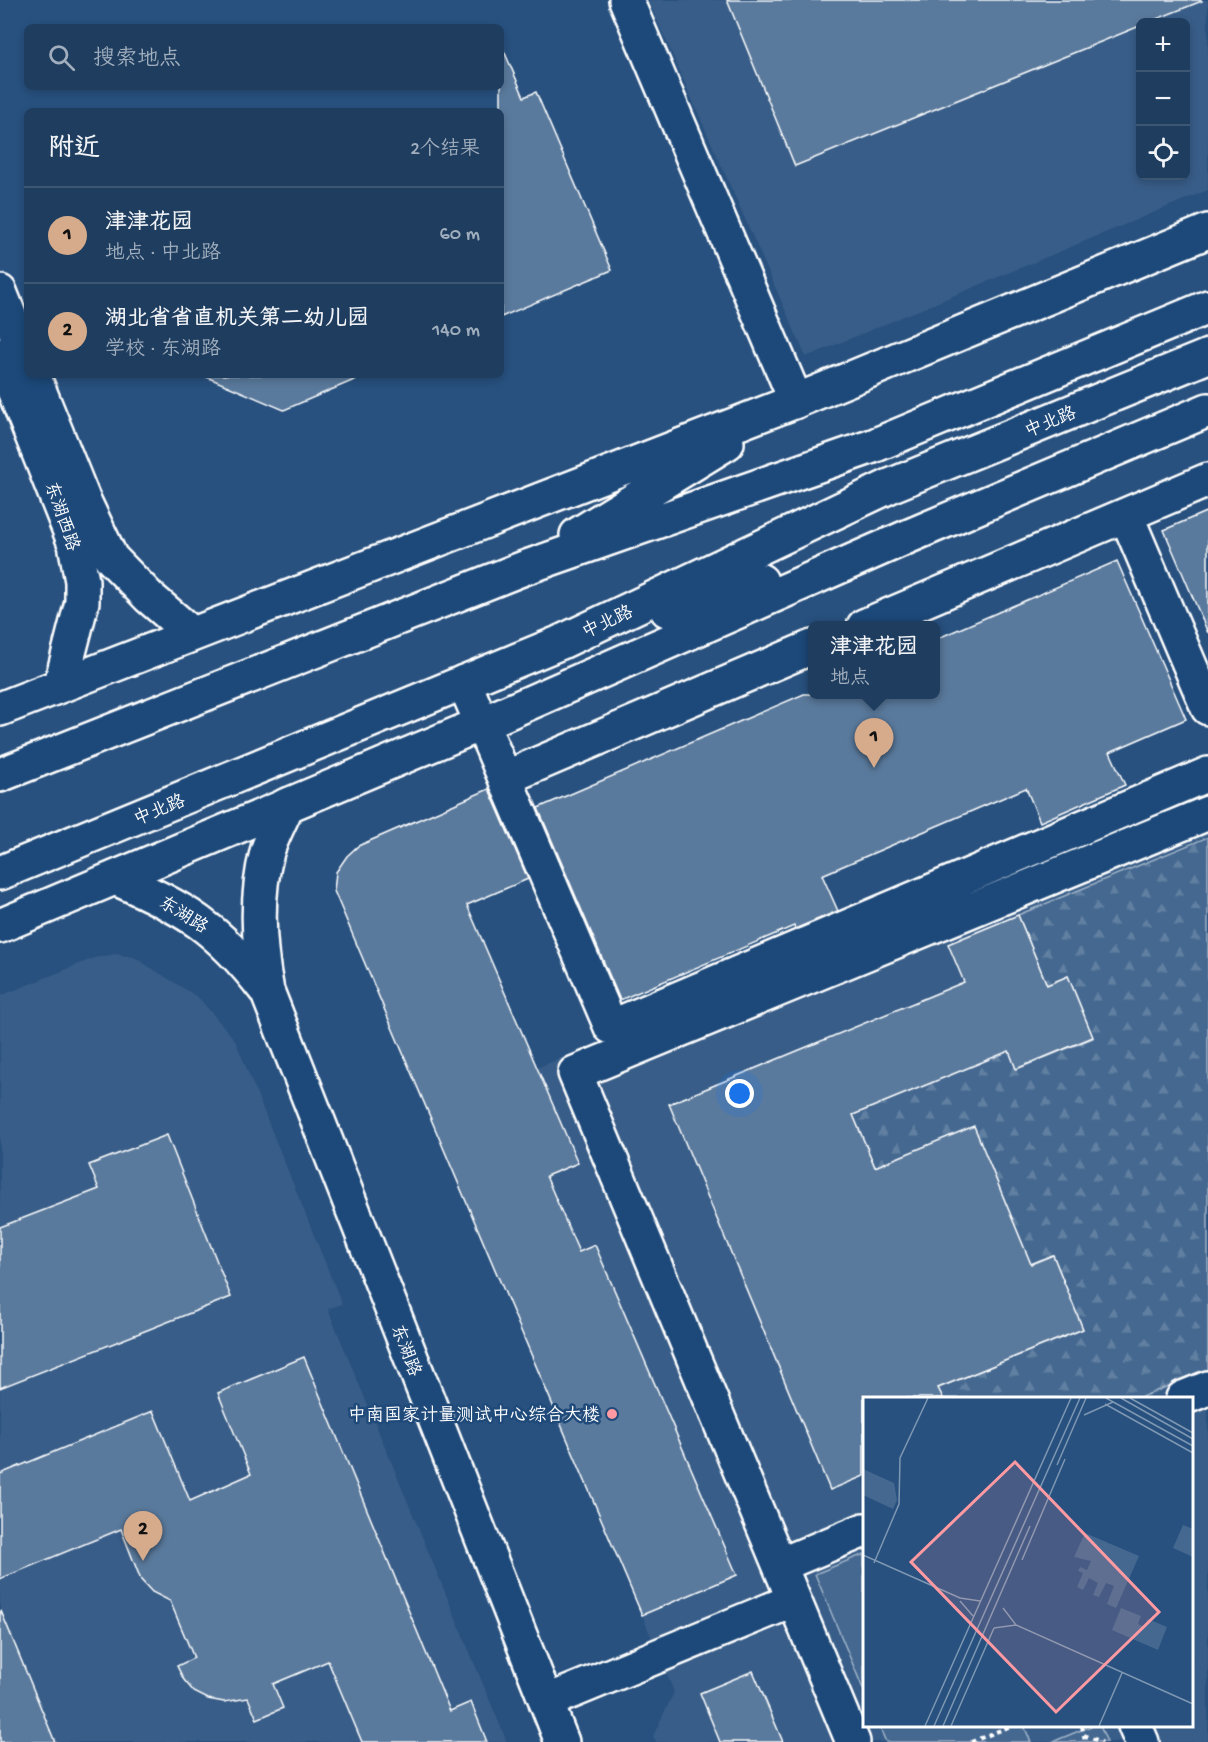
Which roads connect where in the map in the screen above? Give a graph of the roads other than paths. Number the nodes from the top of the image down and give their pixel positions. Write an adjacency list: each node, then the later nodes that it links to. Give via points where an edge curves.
1 (626, 0): 9 (main road)
2 (1208, 231): 9 (main road)
3 (0, 292): 5 (main road)
4 (1208, 307): 14 (main road, via 873,446)
5 (24, 352)
6 (0, 355): 20 (main road, 东湖西路, via 77,553 82,602)
7 (1208, 356): 17 (main road, 中北路, via 892,485)
8 (34, 378): 16 (main road, 东湖西路, via 111,558 148,597)
9 (795, 401): 14 (main road); 16 (main road)
10 (1208, 410): 13 (main road)
11 (1208, 480): 12 (main road)
12 (1126, 515): 15 (main road); 21 (main road)
13 (907, 537): 17 (main road); 23 (main road)
14 (524, 568): 25 (main road)
15 (876, 621)
16 (192, 634): 20 (main road)
17 (560, 643): 19 (main road, 中北路)
18 (808, 649): 26 (main road)
19 (464, 682): 23 (main road); 29 (main road, 中北路)
20 (61, 684): 22 (main road)
21 (1208, 708)
22 (0, 709)
23 (482, 724): 26 (main road); 27 (main road)
24 (1208, 774): 26 (main road, via 611,1027)
25 (0, 775)
26 (505, 778)
27 (287, 805): 30 (main road); 32 (main road, 东湖路, via 267,851 259,906)
28 (1208, 813): 36 (main road, via 575,1073)
29 (0, 873)
30 (115, 878): 31 (main road); 32 (main road, 东湖路, via 170,902 197,919 224,940)
31 (0, 926)
32 (267, 991): 38 (main road, 东湖路)
33 (1208, 1388): 34 (main road)
34 (1186, 1397)
35 (863, 1530): 36 (main road)
36 (780, 1565): 37 (main road)
37 (794, 1600): 38 (main road); 41 (main road)
38 (546, 1702): 40 (main road, 东湖路)
39 (1137, 1727): 42 (main road)
40 (562, 1742)
41 (853, 1742)
42 (1142, 1742)

